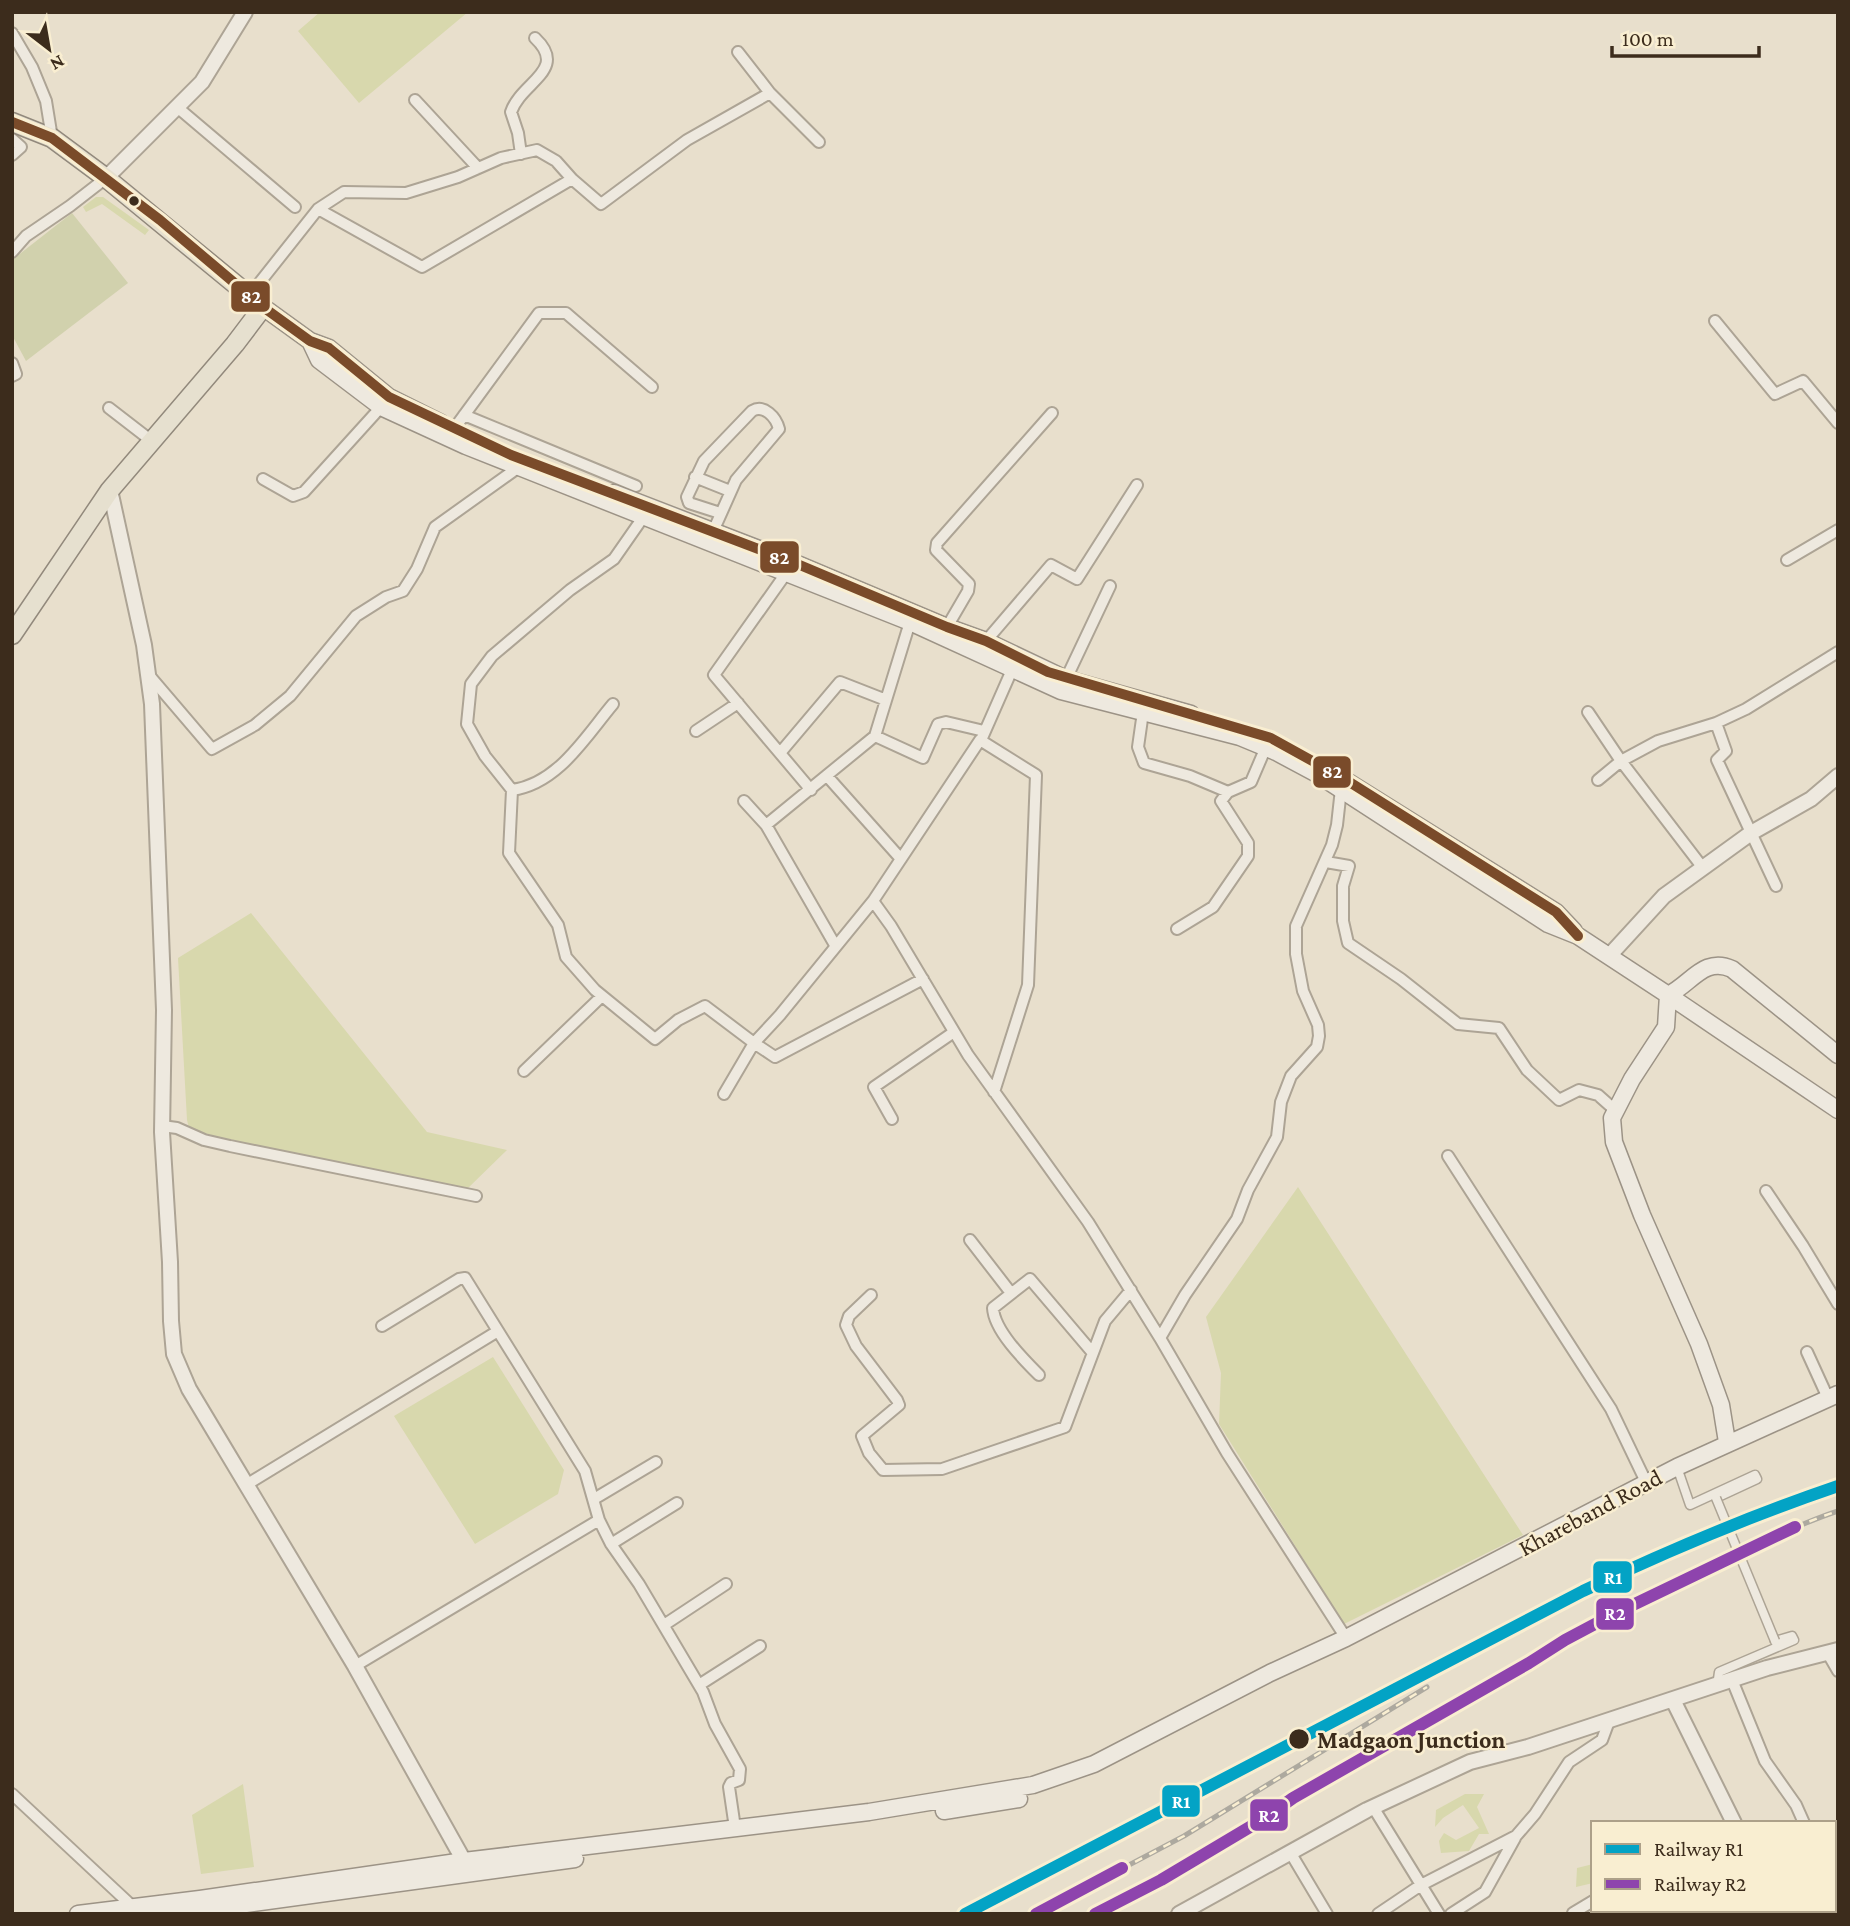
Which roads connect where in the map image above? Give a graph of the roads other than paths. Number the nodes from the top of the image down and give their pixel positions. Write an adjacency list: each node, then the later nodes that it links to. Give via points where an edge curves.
1 (245, 12): 7 (street, via 202,82)
2 (12, 33): 9 (street, via 46,101)
3 (535, 38): 12 (street, via 544,46 548,60 511,112)
4 (738, 52): 5 (street)
5 (771, 93): 11 (street); 16 (street, via 687,140 601,204)
6 (415, 100): 14 (street)
7 (177, 107): 15 (street); 17 (street)
8 (12, 122): 9 (main road)
9 (52, 138): 15 (main road)
10 (12, 139): 13 (street, via 21,147)
11 (818, 142)
12 (521, 154): 14 (street); 16 (street, via 537,150)
13 (12, 155)
14 (478, 168): 18 (street, via 405,193 344,192)
15 (106, 178): 19 (street, via 26,236); 20 (main road)
16 (572, 180): 18 (street, via 422,267)
17 (295, 207)
18 (318, 209): 20 (street)
19 (12, 252)
20 (256, 302): 22 (main road); 32 (main road, via 235,344)
21 (1715, 321): 30 (street, via 1775,394 1803,381)
22 (310, 341): 26 (main road, via 319,360); 31 (main road, via 329,348 389,397)
23 (12, 363): 24 (street, via 16,374)
24 (12, 376)
25 (652, 387): 29 (street, via 566,313 539,313)
26 (381, 407): 33 (main road, via 466,446); 35 (street, via 304,492 293,496)
27 (109, 408): 32 (street)
28 (1052, 413): 50 (street, via 937,542 940,556 969,584)
29 (464, 415): 31 (street); 37 (street)
30 (1838, 423)
31 (454, 429): 33 (main road)
32 (153, 442): 38 (main road)
33 (521, 463): 42 (main road); 43 (main road); 55 (street, via 435,527 418,569 403,591 356,616 290,695 255,725 212,749)
34 (695, 477): 39 (street); 39 (street, via 704,461 752,411 762,408 779,429); 40 (street)
35 (262, 479)
36 (1137, 485): 52 (street, via 1077,579 1051,565)
37 (636, 486)
38 (110, 490): 51 (main road); 55 (street)
39 (730, 491): 41 (street)
40 (687, 500): 41 (street); 43 (street)
41 (720, 513): 45 (street)
42 (644, 516): 45 (main road); 73 (street, via 614,559 492,656 471,684 467,724)
43 (679, 518): 45 (main road)
44 (1838, 530): 46 (street)
45 (710, 536): 47 (main road); 50 (main road)
46 (1787, 560)
47 (787, 572): 49 (main road); 58 (street, via 714,675)
48 (1110, 586): 56 (street)
49 (909, 622): 54 (main road); 57 (street)
50 (947, 627): 52 (main road)
51 (12, 635)
52 (986, 641): 54 (main road)
53 (1838, 652): 62 (street)
54 (1015, 663): 56 (main road); 60 (main road, via 1061,691); 65 (street)
55 (148, 674): 100 (street, via 164,1010)
56 (1066, 679): 78 (main road, via 1271,738 1334,773)
57 (886, 700): 64 (street); 67 (street, via 840,681)
58 (737, 702): 63 (street); 67 (street)
59 (613, 704): 73 (street, via 563,765 523,789)
60 (1143, 712): 66 (main road); 75 (street, via 1138,747 1144,763)
61 (1588, 712): 68 (street)
62 (1716, 723): 68 (street, via 1658,741); 79 (street, via 1726,751 1717,760)
63 (696, 732)
64 (875, 736): 65 (street, via 923,758 938,724 946,722); 69 (street)
65 (982, 736): 80 (street); 95 (street, via 1036,775 1028,985)
66 (1266, 747): 72 (main road); 75 (street, via 1251,782)
67 (780, 753): 74 (street)
68 (1621, 761): 71 (street); 82 (street)
69 (827, 776): 74 (street); 80 (street)
70 (1838, 776): 79 (street, via 1811,799)
71 (1598, 780)
72 (1341, 789): 78 (main road); 81 (street)
73 (512, 790): 90 (street, via 509,853 558,925 566,957)
74 (811, 790): 77 (street)
75 (1228, 792): 85 (street, via 1221,801 1248,843 1248,856 1213,907)
76 (744, 801): 77 (street)
77 (766, 825): 86 (street)
78 (1411, 828): 87 (main road, via 1556,912 1578,936)
79 (1751, 833): 82 (street); 83 (street)
80 (901, 859): 84 (street)
81 (1326, 862): 98 (street, via 1349,866 1343,886 1348,943 1458,1024 1499,1028 1527,1069 1559,1100 1579,1090 1598,1095); 111 (street, via 1296,926 1296,954 1305,1000 1318,1025 1317,1046 1291,1076 1277,1137 1237,1219)
82 (1703, 868): 87 (street, via 1664,896)
83 (1776, 886)
84 (873, 901): 86 (street); 88 (street)
85 (1177, 929)
86 (835, 945): 92 (street)
87 (1609, 956): 89 (main road)
88 (923, 979): 91 (street); 92 (street, via 775,1057)
89 (1668, 995): 93 (main road, via 1703,969 1724,965); 97 (main road); 98 (main road, via 1666,1027)
90 (602, 996): 92 (street, via 655,1039 705,1006); 94 (street)
91 (954, 1032): 95 (street); 99 (street, via 874,1087)
92 (754, 1043): 96 (street)
93 (1838, 1055)
94 (524, 1071)
95 (994, 1092): 105 (street)
96 (724, 1094)
97 (1838, 1110)
98 (1616, 1111): 116 (main road, via 1612,1118 1614,1142 1699,1344 1721,1405)
99 (892, 1119)
100 (162, 1126): 103 (street, via 230,1146); 120 (street, via 174,1354 189,1389)
101 (1448, 1156): 119 (street, via 1611,1409)
102 (1766, 1191): 108 (street)
103 (476, 1196)
104 (970, 1240): 106 (street)
105 (1131, 1290): 111 (street); 112 (street, via 1105,1321)
106 (1011, 1293): 112 (street, via 1030,1279); 114 (street, via 993,1308 993,1318)
107 (871, 1295): 112 (street, via 846,1325 899,1405 862,1436 883,1470 942,1469 1065,1427)
108 (1838, 1304)
109 (382, 1326): 110 (street, via 465,1278)
110 (498, 1331): 120 (street); 121 (street, via 585,1471)
111 (1160, 1338): 127 (street, via 1227,1453)
112 (1093, 1352)
113 (1807, 1352): 115 (street)
114 (1039, 1375)
115 (1833, 1396): 116 (main road, Khareband Road)
116 (1727, 1442): 118 (main road, Khareband Road)
117 (656, 1462): 121 (street)
118 (1677, 1467): 119 (main road, Khareband Road); 134 (street, bridge, via 1690,1505 1755,1475 1757,1479 1716,1498 1775,1641 1792,1636 1794,1640 1718,1672)
119 (1647, 1484): 127 (main road, Khareband Road)
120 (246, 1485): 130 (street)
121 (594, 1499): 123 (street)
122 (677, 1503): 124 (street)
123 (599, 1520): 124 (street); 130 (street)
124 (611, 1544): 126 (street)
125 (726, 1584): 126 (street)
126 (664, 1625): 133 (street)
127 (1346, 1638): 141 (main road, via 1094,1764 1033,1785); 144 (main road, via 1098,1773 1037,1796 869,1821)
128 (760, 1646): 133 (street)
129 (1832, 1651): 131 (street); 132 (street)
130 (355, 1666): 145 (street)
131 (1838, 1671)
132 (1732, 1680): 134 (street); 140 (street, via 1765,1761)
133 (699, 1685): 141 (street, via 740,1769 738,1780 729,1787)
134 (1717, 1686): 135 (street)
135 (1673, 1700): 136 (street); 139 (street)
136 (1609, 1721): 138 (street, via 1470,1762); 142 (street, via 1602,1740 1569,1762)
137 (12, 1794): 148 (street)
138 (1373, 1807): 143 (street); 146 (street)
139 (1733, 1821)
140 (1803, 1821)
141 (735, 1828): 144 (main road)
142 (1516, 1836): 146 (street); 156 (street, via 1485,1892)
143 (1290, 1852): 152 (street); 153 (street)
144 (518, 1861): 145 (main road)
145 (469, 1866): 148 (main road); 151 (main road, via 351,1891)
146 (1421, 1885): 154 (street); 155 (street)
147 (1591, 1903): 149 (street)
148 (133, 1910): 150 (main road)
149 (1573, 1913)
150 (78, 1914)
151 (174, 1914)
152 (1179, 1914)
153 (1327, 1914)
154 (1378, 1914)
155 (1439, 1914)
156 (1451, 1914)

